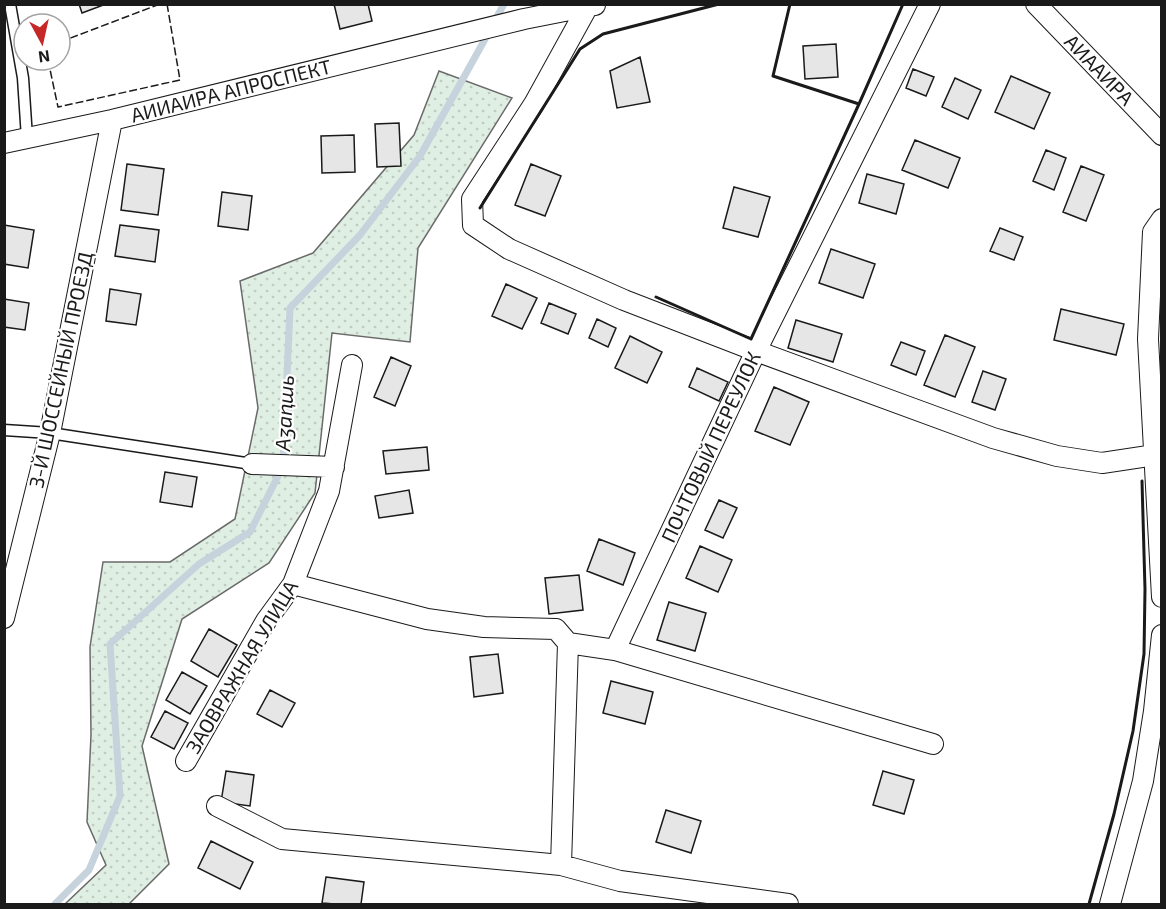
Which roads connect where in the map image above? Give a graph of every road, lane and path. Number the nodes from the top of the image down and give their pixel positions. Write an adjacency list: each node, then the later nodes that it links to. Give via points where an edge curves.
1 (10, 4): 7 (lane, via 23,78)
2 (930, 4): 10 (street, ПОЧТОВЫЙ ПЕРЕУЛОК)
3 (1036, 4): 6 (street, АИААИРА)
4 (591, 5): 5 (street, АИИАИРА АПРОСПЕКТ); 10 (street, via 534,105 472,199 473,225 509,249 624,300)
5 (112, 120): 7 (street, АИИАИРА АПРОСПЕКТ); 13 (street, 3-Й ШОССЕЙНЫЙ ПРОЕЗД)
6 (1161, 135)
7 (27, 138): 8 (street, АИИАИРА АПРОСПЕКТ)
8 (4, 143)
9 (1161, 219): 14 (street, via 1153,232 1148,339)
10 (756, 351): 14 (street, via 993,438 1057,456 1101,463); 22 (street, ПОЧТОВЫЙ ПЕРЕУЛОК)
11 (352, 365): 16 (street, ЗАОВРАЖНАЯ УЛИЦА)
12 (4, 430): 13 (lane)
13 (50, 433): 15 (lane); 19 (street, 3-Й ШОССЕЙНЫЙ ПРОЕЗД)
14 (1155, 455): 18 (street)
15 (252, 464): 16 (street)
16 (334, 467): 17 (street, ЗАОВРАЖНАЯ УЛИЦА, via 329,491)
17 (293, 584): 21 (street, via 428,619 484,627 555,628); 24 (street, ЗАОВРАЖНАЯ УЛИЦА, via 266,621)
18 (1161, 597)
19 (4, 618)
20 (1161, 635): 28 (street, via 1143,781)
21 (568, 643): 22 (street); 26 (street)
22 (615, 650): 23 (street)
23 (933, 744)
24 (186, 762)
25 (217, 806): 26 (street, via 282,839)
26 (561, 865): 27 (street, via 620,881)
27 (788, 904)
28 (1110, 904)

